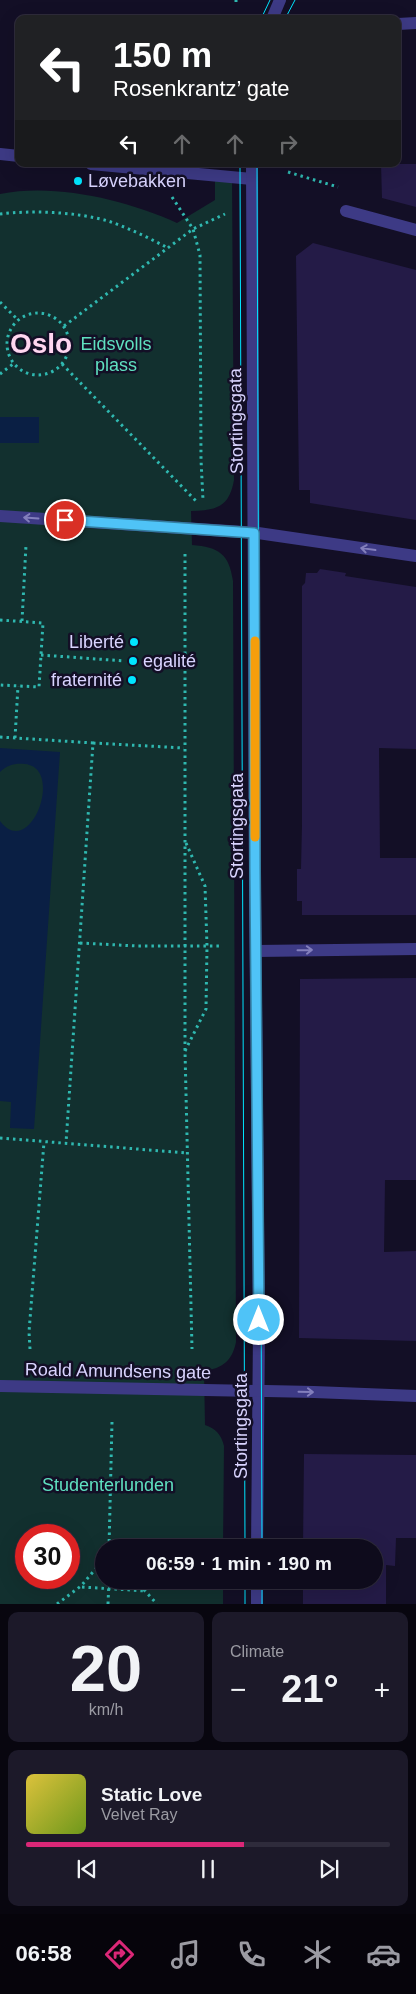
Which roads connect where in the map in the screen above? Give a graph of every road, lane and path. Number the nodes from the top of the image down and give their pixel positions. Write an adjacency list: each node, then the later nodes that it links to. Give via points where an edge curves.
1 (280, 0): 2 (street)
2 (274, 15)
3 (416, 23): 4 (street)
4 (401, 24)
5 (0, 154): 6 (street)
6 (15, 156)
7 (119, 167): 9 (street)
8 (252, 167): 11 (street, Stortingsgata)
9 (156, 171): 11 (street); 16 (path)
10 (288, 172): 12 (path)
11 (252, 178): 28 (street, Stortingsgata)
12 (345, 189)
13 (346, 211): 17 (street)
14 (0, 214): 18 (path, via 35,211 107,221)
15 (225, 214): 16 (path)
16 (193, 230): 18 (path); 25 (path, via 200,255)
17 (416, 230)
18 (168, 248): 21 (path)
19 (0, 302): 20 (path)
20 (18, 320): 21 (path, via 27,314 41,313); 22 (path, via 6,337 8,355)
21 (64, 326): 23 (path, via 69,347)
22 (13, 364): 23 (path, via 24,373 37,376 50,373); 24 (path)
23 (62, 364): 26 (path)
24 (0, 374)
25 (203, 500)
26 (196, 501)
27 (0, 516): 28 (street, one-way to 27)
28 (254, 533): 31 (street, one-way to 28); 48 (street, Stortingsgata)
29 (26, 545): 33 (path)
30 (185, 554): 41 (path)
31 (416, 556)
32 (0, 620): 33 (path)
33 (22, 621): 34 (path, via 43,623)
34 (41, 655): 35 (path); 37 (path, via 39,687)
35 (125, 661)
36 (0, 684): 37 (path)
37 (18, 686): 39 (path)
38 (0, 737): 39 (path)
39 (15, 738): 40 (path)
40 (93, 743): 41 (path); 43 (path)
41 (184, 748): 42 (path)
42 (185, 842): 44 (path, via 205,886); 46 (path)
43 (80, 942): 46 (path); 52 (path)
44 (207, 946): 45 (path); 46 (path); 49 (path, via 206,1009)
45 (221, 946)
46 (184, 947): 49 (path)
47 (416, 949): 48 (street, one-way to 47)
48 (256, 951): 57 (street, Stortingsgata)
49 (185, 1051): 53 (path)
50 (0, 1138): 51 (path)
51 (44, 1142): 52 (path); 54 (path)
52 (66, 1143): 53 (path)
53 (187, 1153): 55 (path)
54 (30, 1349)
55 (192, 1349)
56 (0, 1386): 57 (street, Roald Amundsens gate)
57 (258, 1391): 58 (street, Roald Amundsens gate, one-way to 58); 61 (street, Stortingsgata)
58 (416, 1396)
59 (112, 1422): 60 (path)
60 (109, 1539)
61 (257, 1539)
62 (95, 1570): 63 (path)
63 (81, 1586): 64 (path); 68 (path)
64 (95, 1588)
65 (109, 1589): 67 (path); 69 (path)
66 (257, 1589): 71 (street)
67 (146, 1591): 70 (path)
68 (57, 1604)
69 (108, 1604)
70 (157, 1604)
71 (257, 1604)

